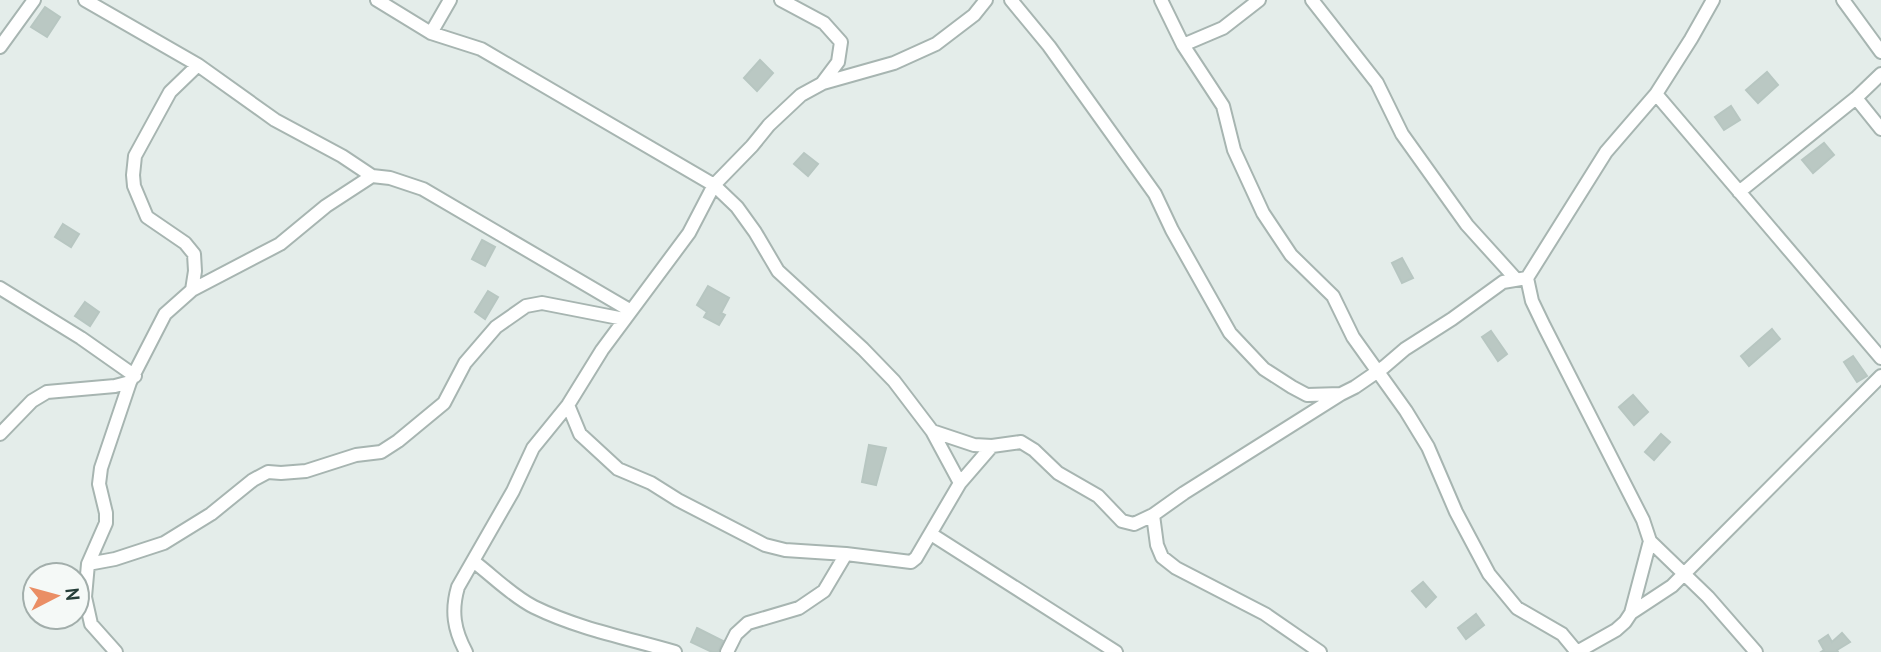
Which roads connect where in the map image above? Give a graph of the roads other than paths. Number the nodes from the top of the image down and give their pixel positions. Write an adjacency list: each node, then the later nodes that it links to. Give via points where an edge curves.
1 (34, 0): 15 (street)
2 (85, 0): 17 (street)
3 (377, 0): 13 (street)
4 (450, 0): 13 (street)
5 (781, 0): 19 (street, via 824,23 841,42 838,62)
6 (986, 0): 19 (street, via 936,44 894,63)
7 (1011, 0): 34 (street, via 1155,194 1230,333 1264,369 1292,387 1307,395)
8 (1161, 0): 14 (street)
9 (1259, 0): 14 (street, via 1223,28)
10 (1312, 0): 26 (street, via 1377,83 1402,134 1467,225)
11 (1713, 0): 20 (street)
12 (1843, 0): 16 (street)
13 (430, 33): 24 (street, via 481,50)
14 (1184, 45): 31 (street, via 1223,106 1239,162 1270,223 1291,255 1333,296)
15 (0, 47)
16 (1881, 52)
17 (198, 65): 23 (street, via 275,120); 28 (street, via 170,92 135,156 133,175 147,217 186,243 194,254)
18 (1881, 74): 21 (street)
19 (823, 83): 24 (street, via 777,117)
20 (1656, 94): 25 (street); 26 (street, via 1606,152)
21 (1856, 98): 22 (street); 25 (street)
22 (1881, 130)
23 (372, 176): 28 (street, via 280,244); 29 (street, via 423,189)
24 (714, 185): 29 (street, via 689,233); 36 (street, via 737,206 778,271 887,373)
25 (1739, 192): 30 (street)
26 (1521, 278): 31 (street, via 1491,289); 42 (street)
27 (0, 288): 33 (street, via 81,338)
28 (192, 290): 33 (street, via 165,314)
29 (628, 315): 35 (street); 46 (street, via 542,303 526,306 496,327 464,363 444,403 381,452 306,471 268,472 164,543)
30 (1881, 358)
31 (1377, 371): 34 (street); 56 (street, via 1428,447 1489,573 1517,608 1562,634)
32 (1881, 376): 47 (street)
33 (132, 379): 37 (street, via 92,389 47,392); 44 (street, via 101,468 106,523)
34 (1341, 394): 40 (street)
35 (568, 405): 43 (street, via 580,434 618,469 765,545); 45 (street, via 533,448)
36 (932, 431): 38 (street); 39 (street)
37 (0, 434)
38 (992, 446): 39 (street); 40 (street, via 1021,442 1058,473 1098,496 1122,521 1134,524)
39 (960, 483): 41 (street)
40 (1153, 515): 55 (street, via 1157,545 1176,568 1265,614)
41 (930, 534): 43 (street, via 911,562); 54 (street)
42 (1650, 541): 47 (street); 48 (street)
43 (846, 554): 53 (street, via 824,591 799,608 748,623)
44 (89, 561)
45 (473, 561): 51 (street, via 454,601 453,618); 52 (street, via 534,607 591,631)
46 (91, 563)
47 (1684, 574): 48 (street); 57 (street)
48 (1630, 613): 56 (street, via 1616,630)
49 (91, 624): 50 (street)
50 (116, 652)
51 (466, 652)
52 (675, 652)
53 (727, 652)
54 (1116, 652)
55 (1320, 652)
56 (1577, 652)
57 (1756, 652)

